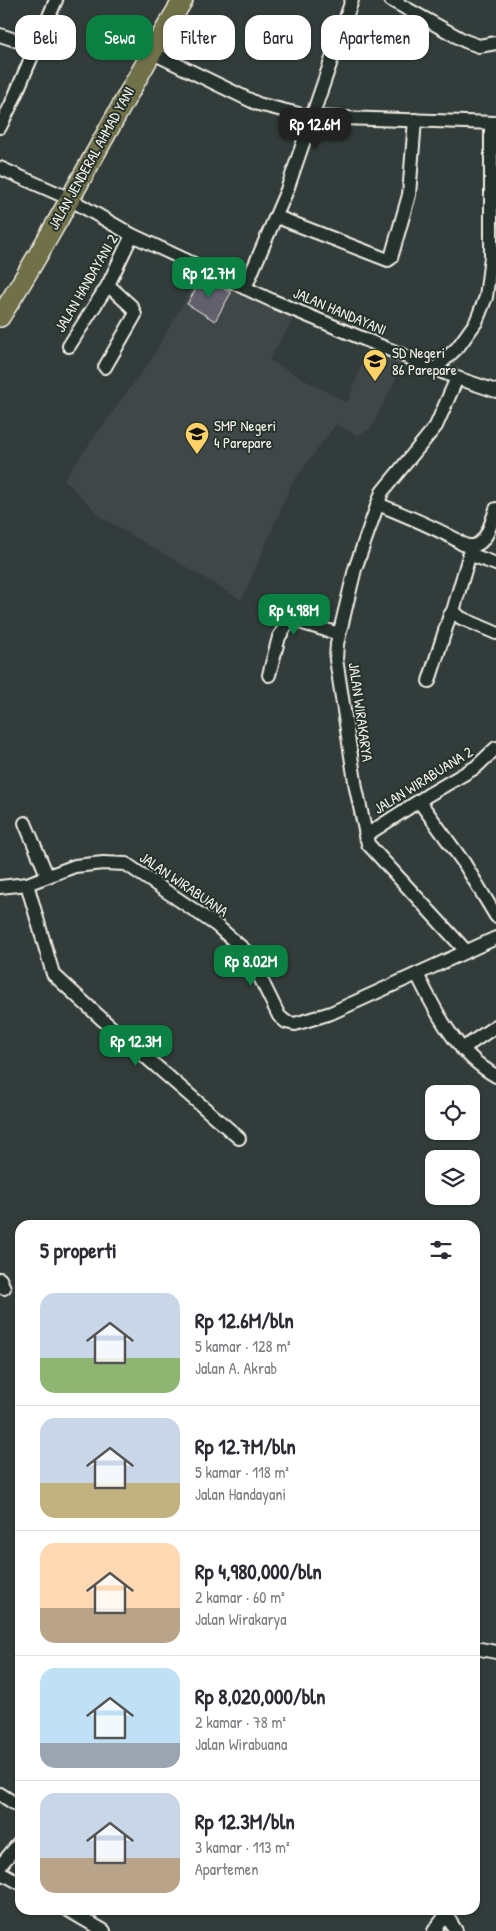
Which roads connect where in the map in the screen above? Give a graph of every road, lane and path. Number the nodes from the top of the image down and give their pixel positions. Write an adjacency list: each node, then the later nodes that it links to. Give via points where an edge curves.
1 (56, 0): 5 (street)
2 (183, 0): 9 (highway, JALAN JENDERAL AHMAD YANI)
3 (352, 0): 13 (street)
4 (391, 0): 8 (street, via 465,41 479,46)
5 (50, 15)
6 (0, 35): 7 (street)
7 (15, 40)
8 (496, 44)
9 (153, 49)
10 (153, 53): 13 (street, via 258,104)
11 (30, 60): 16 (street)
12 (146, 60): 18 (highway, JALAN JENDERAL AHMAD YANI)
13 (311, 118): 14 (street); 19 (street)
14 (415, 120): 15 (street); 19 (street, via 410,195 391,258 388,260)
15 (494, 123): 26 (street, via 491,257 486,297 476,322)
16 (0, 126)
17 (0, 168): 18 (street, JALAN HANDAYANI)
18 (68, 198): 20 (street, JALAN HANDAYANI); 23 (highway, JALAN JENDERAL AHMAD YANI, via 38,258)
19 (277, 217): 22 (street)
20 (132, 235): 21 (street, JALAN HANDAYANI 2); 22 (street, JALAN HANDAYANI)
21 (108, 285): 24 (street, JALAN HANDAYANI 2); 25 (street, via 132,307 135,315)
22 (245, 288): 26 (street, JALAN HANDAYANI)
23 (3, 306)
24 (69, 346)
25 (105, 367)
26 (436, 369): 27 (street, JALAN HANDAYANI)
27 (457, 378): 28 (street, JALAN HANDAYANI); 29 (street, JALAN WIRAKARYA, via 436,426 388,482)
28 (496, 391)
29 (378, 504): 31 (street, via 435,528); 35 (street, JALAN WIRAKARYA, via 355,569)
30 (496, 509): 31 (street, via 484,537)
31 (470, 549): 32 (street); 33 (street)
32 (496, 564)
33 (453, 611): 34 (street, via 461,618); 37 (street)
34 (496, 633)
35 (339, 634): 36 (street, via 290,619 279,637); 41 (street, JALAN WIRAKARYA, via 338,675)
36 (269, 675)
37 (429, 681)
38 (496, 748): 39 (street, JALAN WIRABUANA 2, via 476,767)
39 (419, 801): 41 (street, JALAN WIRABUANA 2); 45 (street, via 464,863)
40 (25, 823): 42 (street)
41 (365, 836): 47 (street, JALAN WIRAKARYA, via 381,861)
42 (47, 875): 43 (street, JALAN WIRABUANA); 48 (street, JALAN WIRABUANA, via 98,863 121,863 132,867 216,925 248,953 279,1016 286,1022 295,1024 331,1013)
43 (27, 884): 44 (street, JALAN WIRABUANA); 52 (street, via 53,974)
44 (0, 887)
45 (496, 916)
46 (496, 938): 47 (street, JALAN WIRABUANA)
47 (466, 951): 48 (street, JALAN WIRABUANA)
48 (417, 974): 50 (street, via 436,1012)
49 (496, 1026): 50 (street)
50 (462, 1049): 51 (street)
51 (496, 1076)
52 (239, 1138)
53 (480, 1649): 54 (street)
54 (496, 1652)
55 (0, 1794): 56 (street)
56 (15, 1804)
57 (15, 1848): 58 (street)
58 (0, 1866)
59 (0, 1872): 60 (street)
60 (15, 1880)
61 (77, 1915): 64 (street)
62 (443, 1915): 65 (street)
63 (447, 1915): 66 (street)
64 (104, 1931)
65 (434, 1931)
66 (456, 1931)

